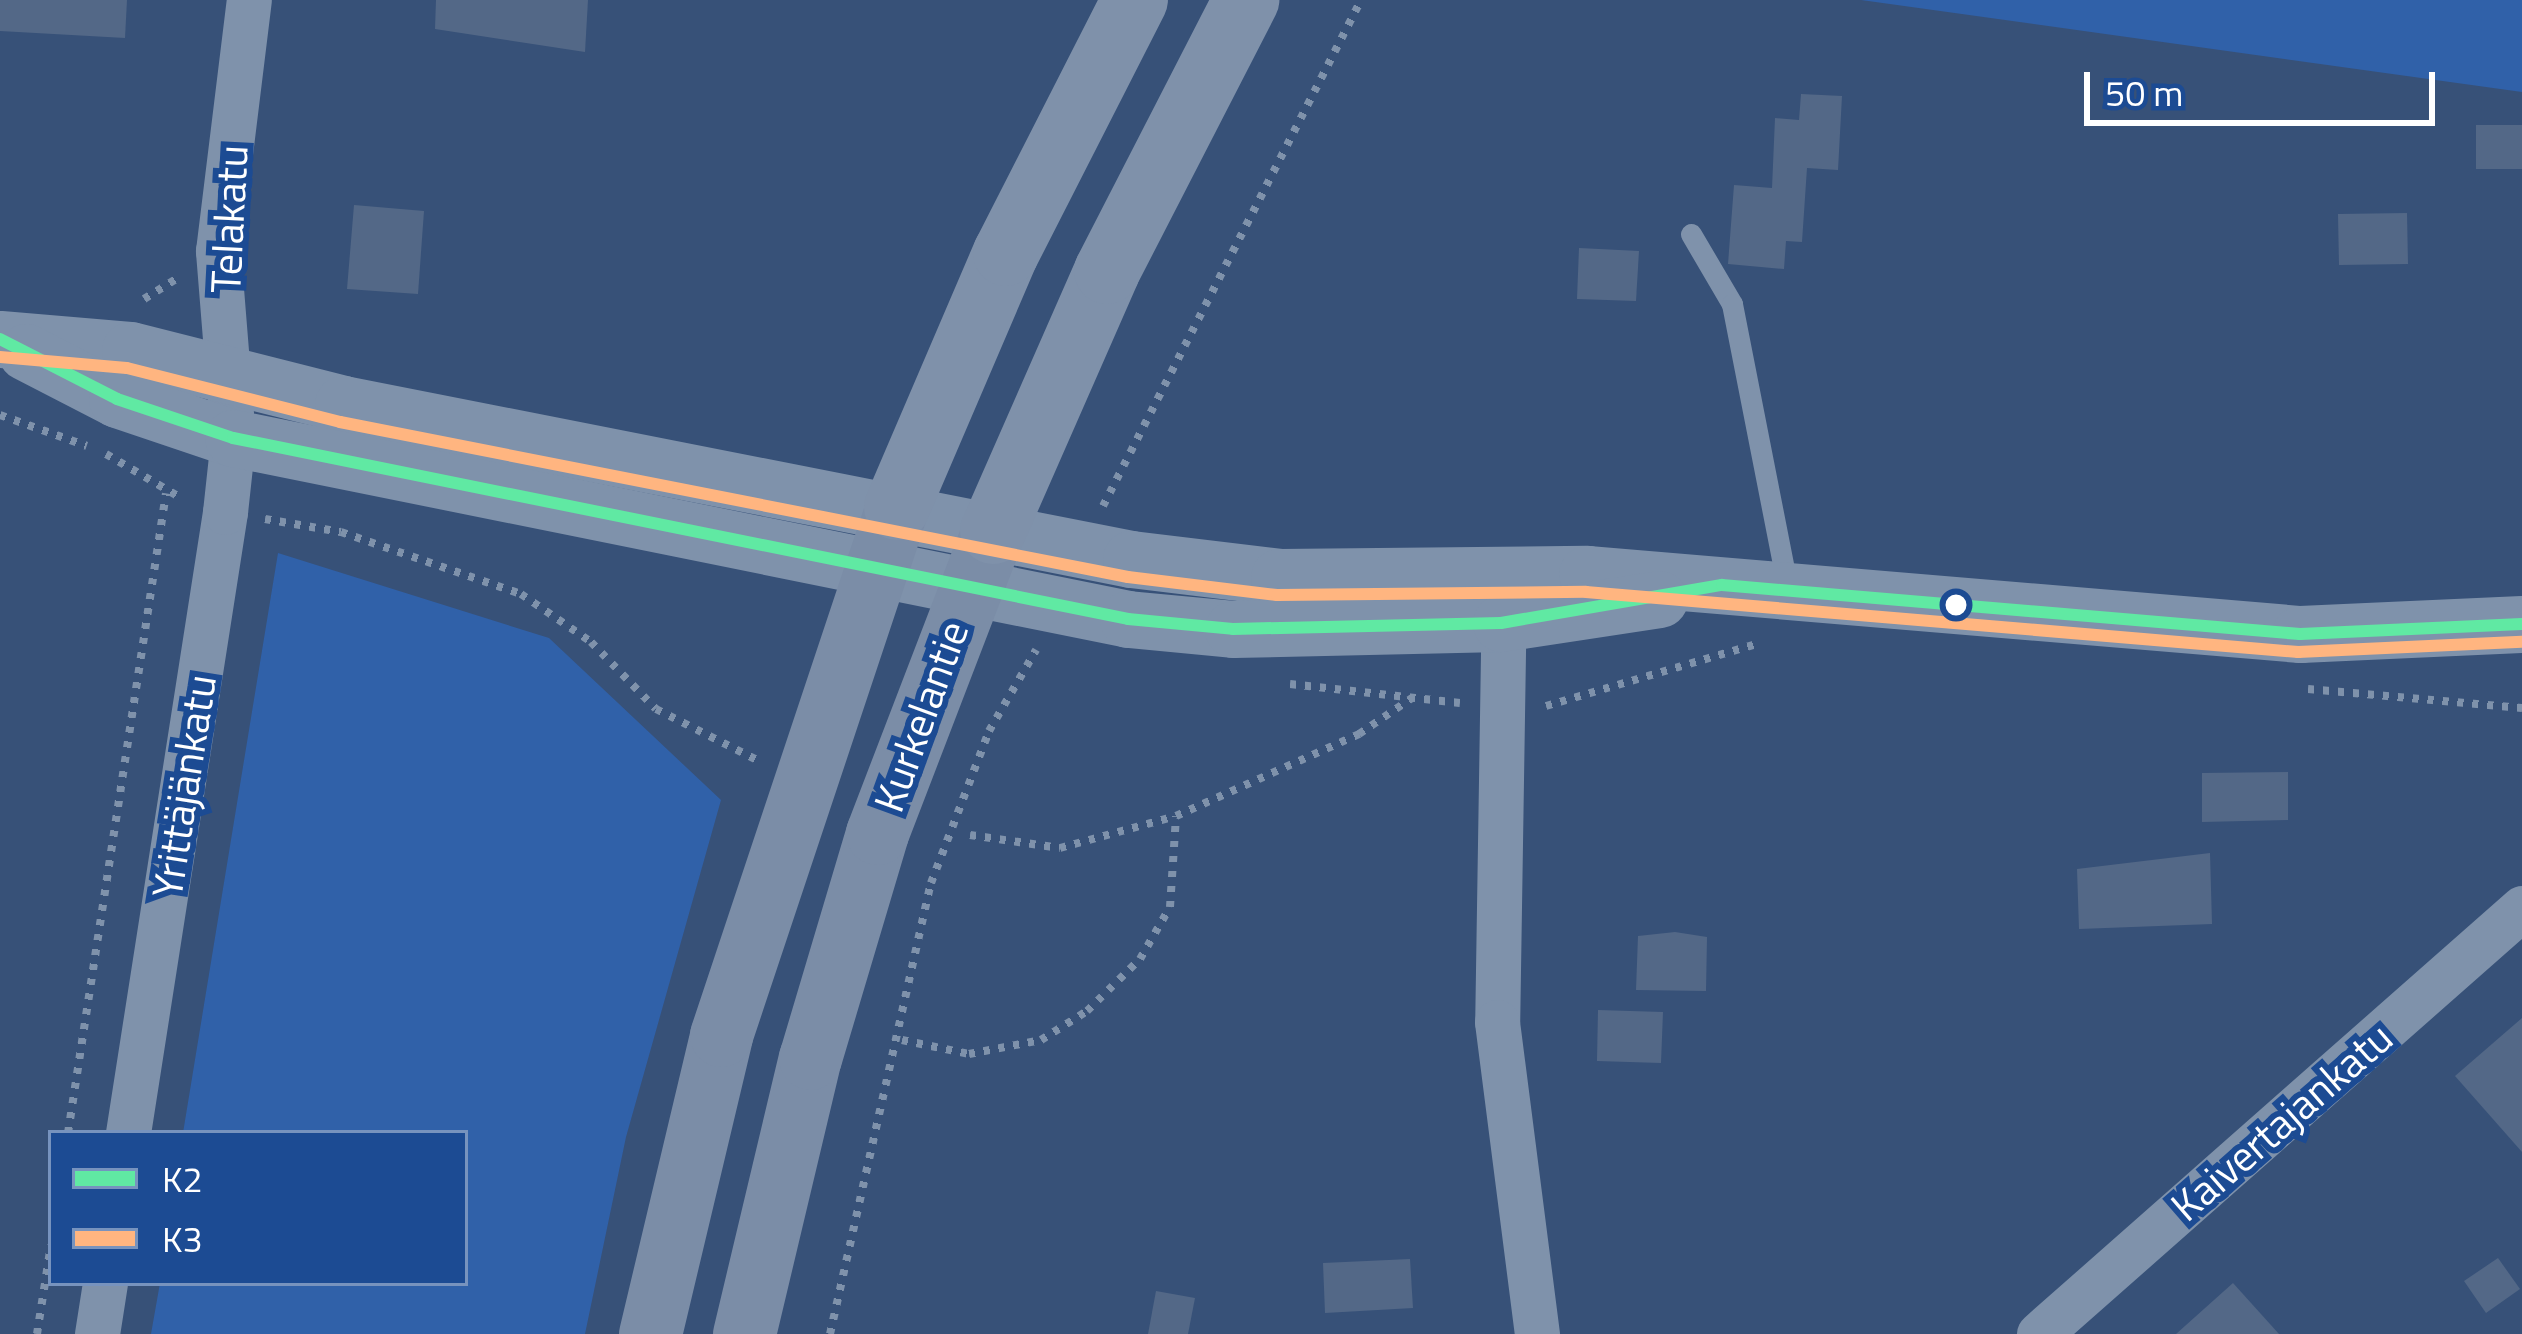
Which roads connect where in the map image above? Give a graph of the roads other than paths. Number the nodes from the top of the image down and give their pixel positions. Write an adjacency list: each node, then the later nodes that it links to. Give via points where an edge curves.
1 (249, 0): 6 (street, Telakatu, via 218,250)
2 (1135, 0): 8 (highway, via 1006,253)
3 (1246, 0): 9 (highway, Kurkelantie, via 1107,271)
4 (1691, 234): 12 (lane, via 1732,304)
5 (2, 340): 6 (street, via 130,350); 7 (street, via 117,399)
6 (227, 373): 7 (street, Telakatu); 8 (street)
7 (233, 438): 10 (street); 15 (street, Yrittäjänkatu)
8 (897, 507): 9 (street); 10 (main road)
9 (981, 560): 10 (street); 11 (street); 19 (main road, Kurkelantie, via 828,996)
10 (871, 569): 18 (main road, via 721,1035)
11 (1503, 599): 12 (street, via 1722,585); 20 (street, via 1497,1022)
12 (1779, 616): 13 (street, via 2300,634)
13 (2522, 624)
14 (2522, 908): 21 (street, Kaivertajankatu)
15 (128, 1130)
16 (105, 1286): 17 (street)
17 (97, 1334)
18 (650, 1334)
19 (744, 1334)
20 (1537, 1334)
21 (2039, 1334)

